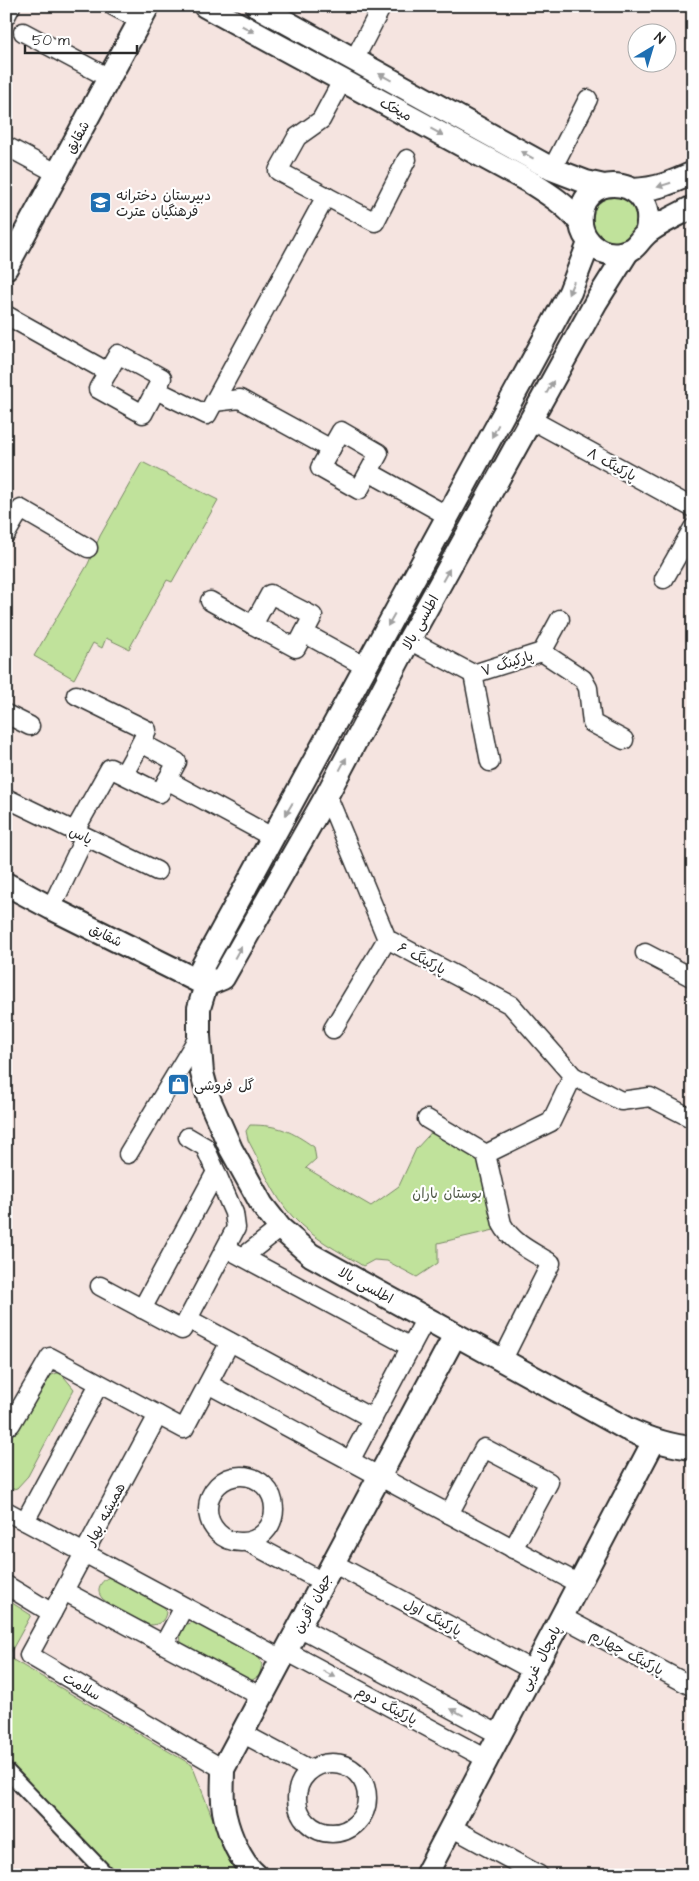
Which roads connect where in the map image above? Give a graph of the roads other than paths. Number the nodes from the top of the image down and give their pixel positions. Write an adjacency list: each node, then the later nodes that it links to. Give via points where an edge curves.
1 (11, 6): 7 (street)
2 (113, 6): 6 (street)
3 (205, 6): 11 (street, میخک, one-way to 11)
4 (382, 6): 9 (street)
5 (268, 9): 9 (street, میخک)
6 (144, 13): 10 (street, شقایق)
7 (6, 16)
8 (23, 32): 10 (street)
9 (354, 60): 11 (street); 16 (street, میخک, one-way to 9)
10 (109, 78): 26 (street, شقایق)
11 (342, 80): 20 (street, via 321,120 297,137 278,171); 22 (street, میخک, one-way to 22, via 554,197)
12 (588, 99): 16 (street)
13 (6, 146): 15 (street)
14 (407, 159): 20 (street, via 375,222)
15 (49, 169)
16 (552, 169): 18 (street, میخک)
17 (693, 173): 19 (street, one-way to 19, via 652,189)
18 (604, 186): 19 (street, via 624,186); 22 (street, via 586,199)
19 (633, 190): 23 (street, via 646,204 649,214)
20 (326, 196): 30 (street)
21 (693, 207): 23 (street)
22 (580, 222): 24 (street)
23 (646, 234): 25 (street, via 636,247)
24 (589, 243): 25 (street, via 607,253); 36 (street, اطلسی بالا, one-way to 36, via 570,292)
25 (628, 251): 31 (street, اطلسی بالا, one-way to 25, via 596,302)
26 (6, 268)
27 (6, 315): 28 (street)
28 (108, 372): 29 (street, via 118,354 162,378); 29 (street, via 98,389 143,414)
29 (156, 390): 30 (street, via 207,415)
30 (214, 402): 32 (street, via 240,399)
31 (532, 420): 34 (street, پارکینگ ۸); 45 (street, اطلسی بالا, one-way to 31)
32 (331, 449): 33 (street, via 320,468 359,490); 33 (street, via 341,431 380,453)
33 (369, 472): 36 (street)
34 (693, 508)
35 (11, 515): 38 (street); 39 (street, via 21,510)
36 (448, 516): 47 (street, اطلسی بالا, one-way to 47)
37 (693, 528): 40 (street)
38 (6, 534)
39 (88, 548)
40 (664, 579)
41 (210, 601): 43 (street)
42 (560, 619): 46 (street)
43 (253, 625): 44 (street, via 296,648); 44 (street, via 270,594 312,616)
44 (304, 633): 47 (street)
45 (409, 640): 48 (street, پارکینگ ۷); 58 (street, اطلسی بالا, one-way to 45)
46 (542, 652): 48 (street, پارکینگ ۷); 52 (street, پارکینگ ۷, via 583,679 588,688 592,723)
47 (366, 666): 57 (street, اطلسی بالا)
48 (473, 674): 54 (street)
49 (76, 695): 53 (street, via 147,730)
50 (6, 714): 51 (street)
51 (30, 726)
52 (624, 740)
53 (141, 743): 55 (street); 56 (street, via 177,762)
54 (490, 762)
55 (124, 774): 56 (street, via 160,793); 60 (street, via 110,768)
56 (167, 780): 61 (street)
57 (304, 782): 58 (street); 61 (street, اطلسی بالا, one-way to 61)
58 (326, 795): 65 (street, پارکینگ ۶); 68 (street, اطلسی بالا, one-way to 58, via 223,978)
59 (6, 798): 60 (street, یاس)
60 (80, 834): 62 (street, یاس); 64 (street)
61 (272, 837): 68 (street, اطلسی بالا, via 202,967)
62 (156, 871)
63 (6, 884): 64 (street, شقایق)
64 (51, 908): 68 (street, شقایق)
65 (387, 939): 69 (street); 71 (street, پارکینگ ۶, via 511,1005)
66 (645, 953): 67 (street)
67 (693, 978)
68 (206, 985): 70 (street, اطلسی بالا, via 199,1008)
69 (333, 1029)
70 (198, 1036): 75 (street); 78 (street, اطلسی بالا, via 209,1099 262,1205)
71 (573, 1076): 73 (street, via 621,1101 650,1097); 76 (street, via 551,1122)
72 (427, 1119): 76 (street)
73 (693, 1119)
74 (188, 1137): 77 (street, via 205,1148)
75 (128, 1154)
76 (486, 1154): 88 (street, via 502,1224 507,1233 551,1263)
77 (216, 1172): 79 (street, via 234,1213 236,1228); 82 (street)
78 (280, 1228): 80 (street); 83 (street, اطلسی بالا, via 311,1255)
79 (226, 1248): 80 (street); 84 (street)
80 (243, 1257): 87 (street)
81 (100, 1286): 82 (street)
82 (142, 1309): 84 (street, via 182,1330)
83 (426, 1318): 85 (street, اطلسی بالا); 87 (street)
84 (188, 1319): 86 (street)
85 (455, 1335): 88 (street, اطلسی بالا); 97 (street, جهان آفرین)
86 (230, 1342): 90 (street); 92 (street)
87 (411, 1347): 92 (street)
88 (502, 1361): 94 (street, اطلسی بالا)
89 (99, 1384): 91 (street); 93 (street, via 50,1357 11,1424); 100 (street)
90 (208, 1384): 91 (street, via 184,1429); 96 (street)
91 (158, 1415): 103 (street, همیشه بهار)
92 (373, 1419): 96 (street)
93 (6, 1424)
94 (654, 1441): 95 (street, اطلسی بالا); 105 (street, پامچال غربی)
95 (693, 1448)
96 (350, 1461): 97 (street)
97 (379, 1476): 99 (street); 104 (street, جهان آفرین)
98 (6, 1511): 100 (street, پارکینگ دوم)
99 (449, 1514): 102 (street); 102 (street, via 484,1448 549,1482)
100 (25, 1521): 103 (street, پارکینگ دوم)
101 (248, 1542): 104 (street, پارکینگ اول)
102 (513, 1549): 105 (street)
103 (84, 1553): 107 (street, همیشه بهار); 108 (street, پارکینگ دوم)
104 (328, 1573): 111 (street, جهان آفرین); 114 (street, پارکینگ اول)
105 (579, 1584): 110 (street, پامچال غربی)
106 (6, 1585): 109 (street)
107 (64, 1591): 109 (street, همیشه بهار); 112 (street)
108 (184, 1607): 112 (street); 113 (street, پارکینگ دوم)
109 (52, 1613): 122 (street, سلامت, via 29,1655)
110 (562, 1617): 114 (street, پامچال غربی); 116 (street, پارکینگ چهارم)
111 (299, 1627): 113 (street, جهان آفرین); 115 (street, پارکینگ دوم)
112 (164, 1644): 117 (street)
113 (284, 1655): 117 (street, جهان آفرین); 118 (street, پارکینگ دوم, one-way to 118)
114 (534, 1671): 120 (street, پامچال غربی)
115 (399, 1681): 118 (street); 120 (street, پارکینگ دوم, one-way to 115)
116 (693, 1687)
117 (262, 1697): 119 (street, جهان آفرین)
118 (386, 1704): 121 (street, پارکینگ دوم)
119 (242, 1733): 122 (street, جهان آفرین); 124 (street)
120 (500, 1735): 121 (street, پامچال غربی)
121 (487, 1759): 125 (street, پامچال غربی)
122 (223, 1769): 127 (street, جهان آفرین, via 225,1816 242,1859)
123 (6, 1770): 126 (street)
124 (311, 1770): 124 (street, via 298,1788 299,1810 304,1819 312,1827 333,1834 353,1827 361,1819 367,1804 366,1787 360,1777 353,1770 332,1763)
125 (451, 1827): 128 (street, پامچال غربی); 129 (street)
126 (107, 1875)
127 (256, 1875)
128 (426, 1875)
129 (538, 1875)

